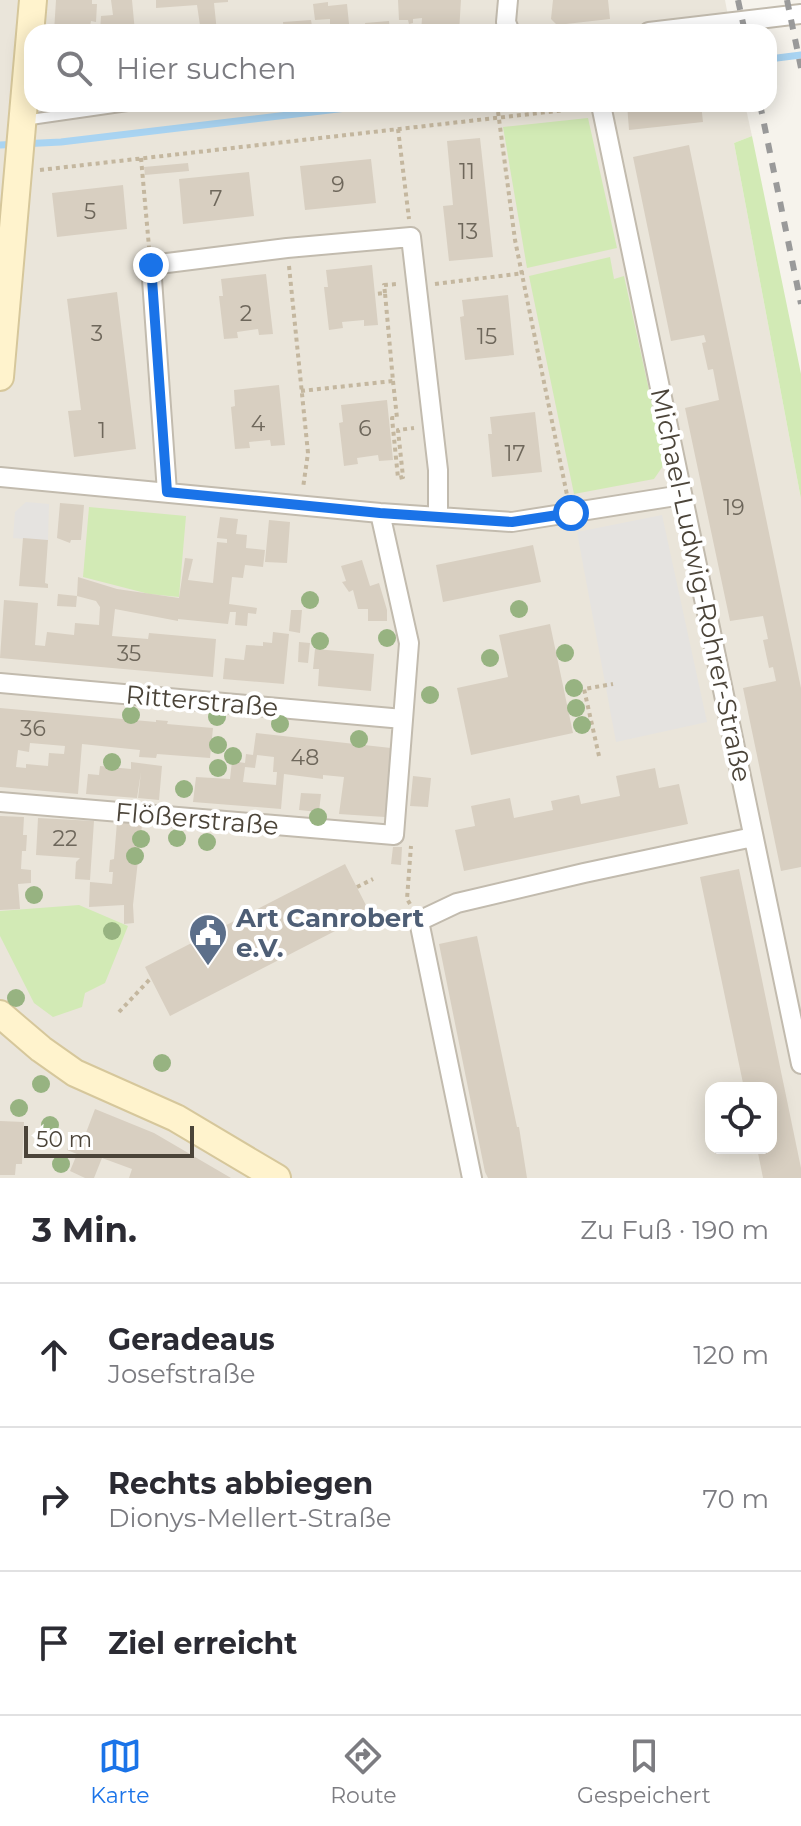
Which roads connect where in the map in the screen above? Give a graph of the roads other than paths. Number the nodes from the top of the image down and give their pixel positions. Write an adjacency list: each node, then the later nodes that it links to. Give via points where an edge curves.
1 (33, 0): 4 (street)
2 (508, 0): 5 (street)
3 (801, 14): 6 (street)
4 (31, 24)
5 (507, 24)
6 (717, 24)
7 (24, 109): 10 (street)
8 (84, 112): 10 (lane)
9 (602, 112): 14 (street, Michael-Ludwig-Rohrer-Straße)
10 (23, 121): 11 (street)
11 (0, 368)
12 (0, 477): 13 (street)
13 (167, 492): 15 (street); 16 (street, via 151,265 411,237 438,470)
14 (682, 495): 16 (street, via 512,522); 20 (street, Michael-Ludwig-Rohrer-Straße)
15 (380, 513): 16 (street); 18 (street, via 409,643)
16 (438, 517)
17 (0, 683): 18 (street, Ritterstraße)
18 (403, 719): 19 (street, Flößerstraße, via 394,828)
19 (0, 802)
20 (753, 837): 22 (street, Michael-Ludwig-Rohrer-Straße); 24 (street, via 457,903 419,921)
21 (0, 1014): 23 (street, via 75,1073 176,1118)
22 (801, 1064)
23 (277, 1178)
24 (472, 1178)

